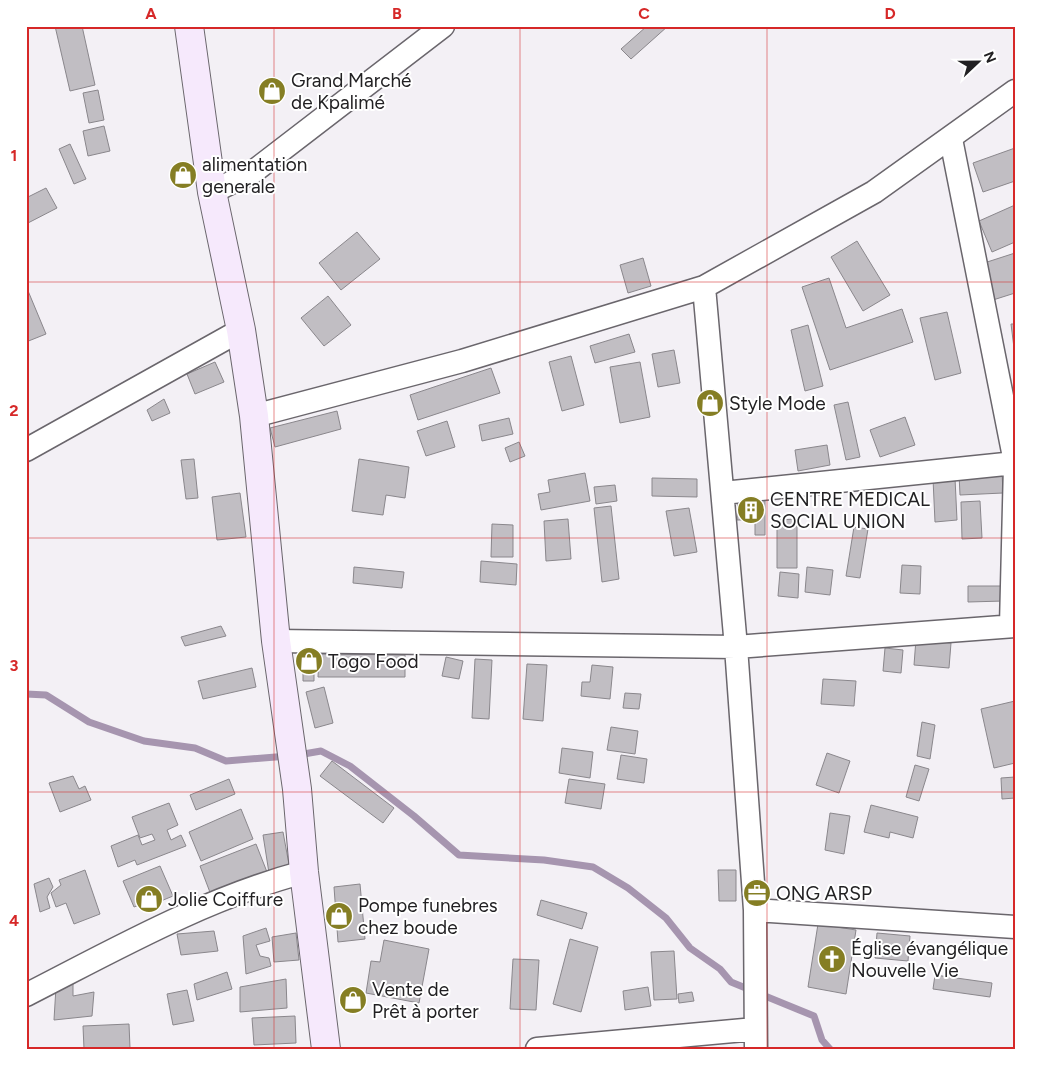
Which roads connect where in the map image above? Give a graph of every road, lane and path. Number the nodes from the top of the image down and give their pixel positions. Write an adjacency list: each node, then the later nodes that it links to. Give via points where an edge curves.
1 (189, 26): 5 (street)
2 (443, 26): 5 (street, via 253,172)
3 (1015, 91): 4 (street)
4 (951, 139): 6 (street, via 874,192); 10 (street)
5 (212, 192): 7 (street)
6 (704, 287): 8 (street, via 462,361); 11 (street)
7 (240, 330): 8 (street); 9 (street)
8 (254, 416): 13 (street)
9 (26, 450)
10 (1015, 463): 11 (street); 12 (street)
11 (722, 493): 14 (street)
12 (1013, 626): 14 (street)
13 (276, 641): 14 (street); 15 (street, via 297,789)
14 (736, 647): 16 (street)
15 (304, 872): 18 (street, via 267,881 152,930); 20 (street)
16 (755, 910): 17 (street); 19 (street)
17 (1015, 927)
18 (26, 995)
19 (755, 1039): 21 (street)
20 (326, 1049)
21 (537, 1049)

